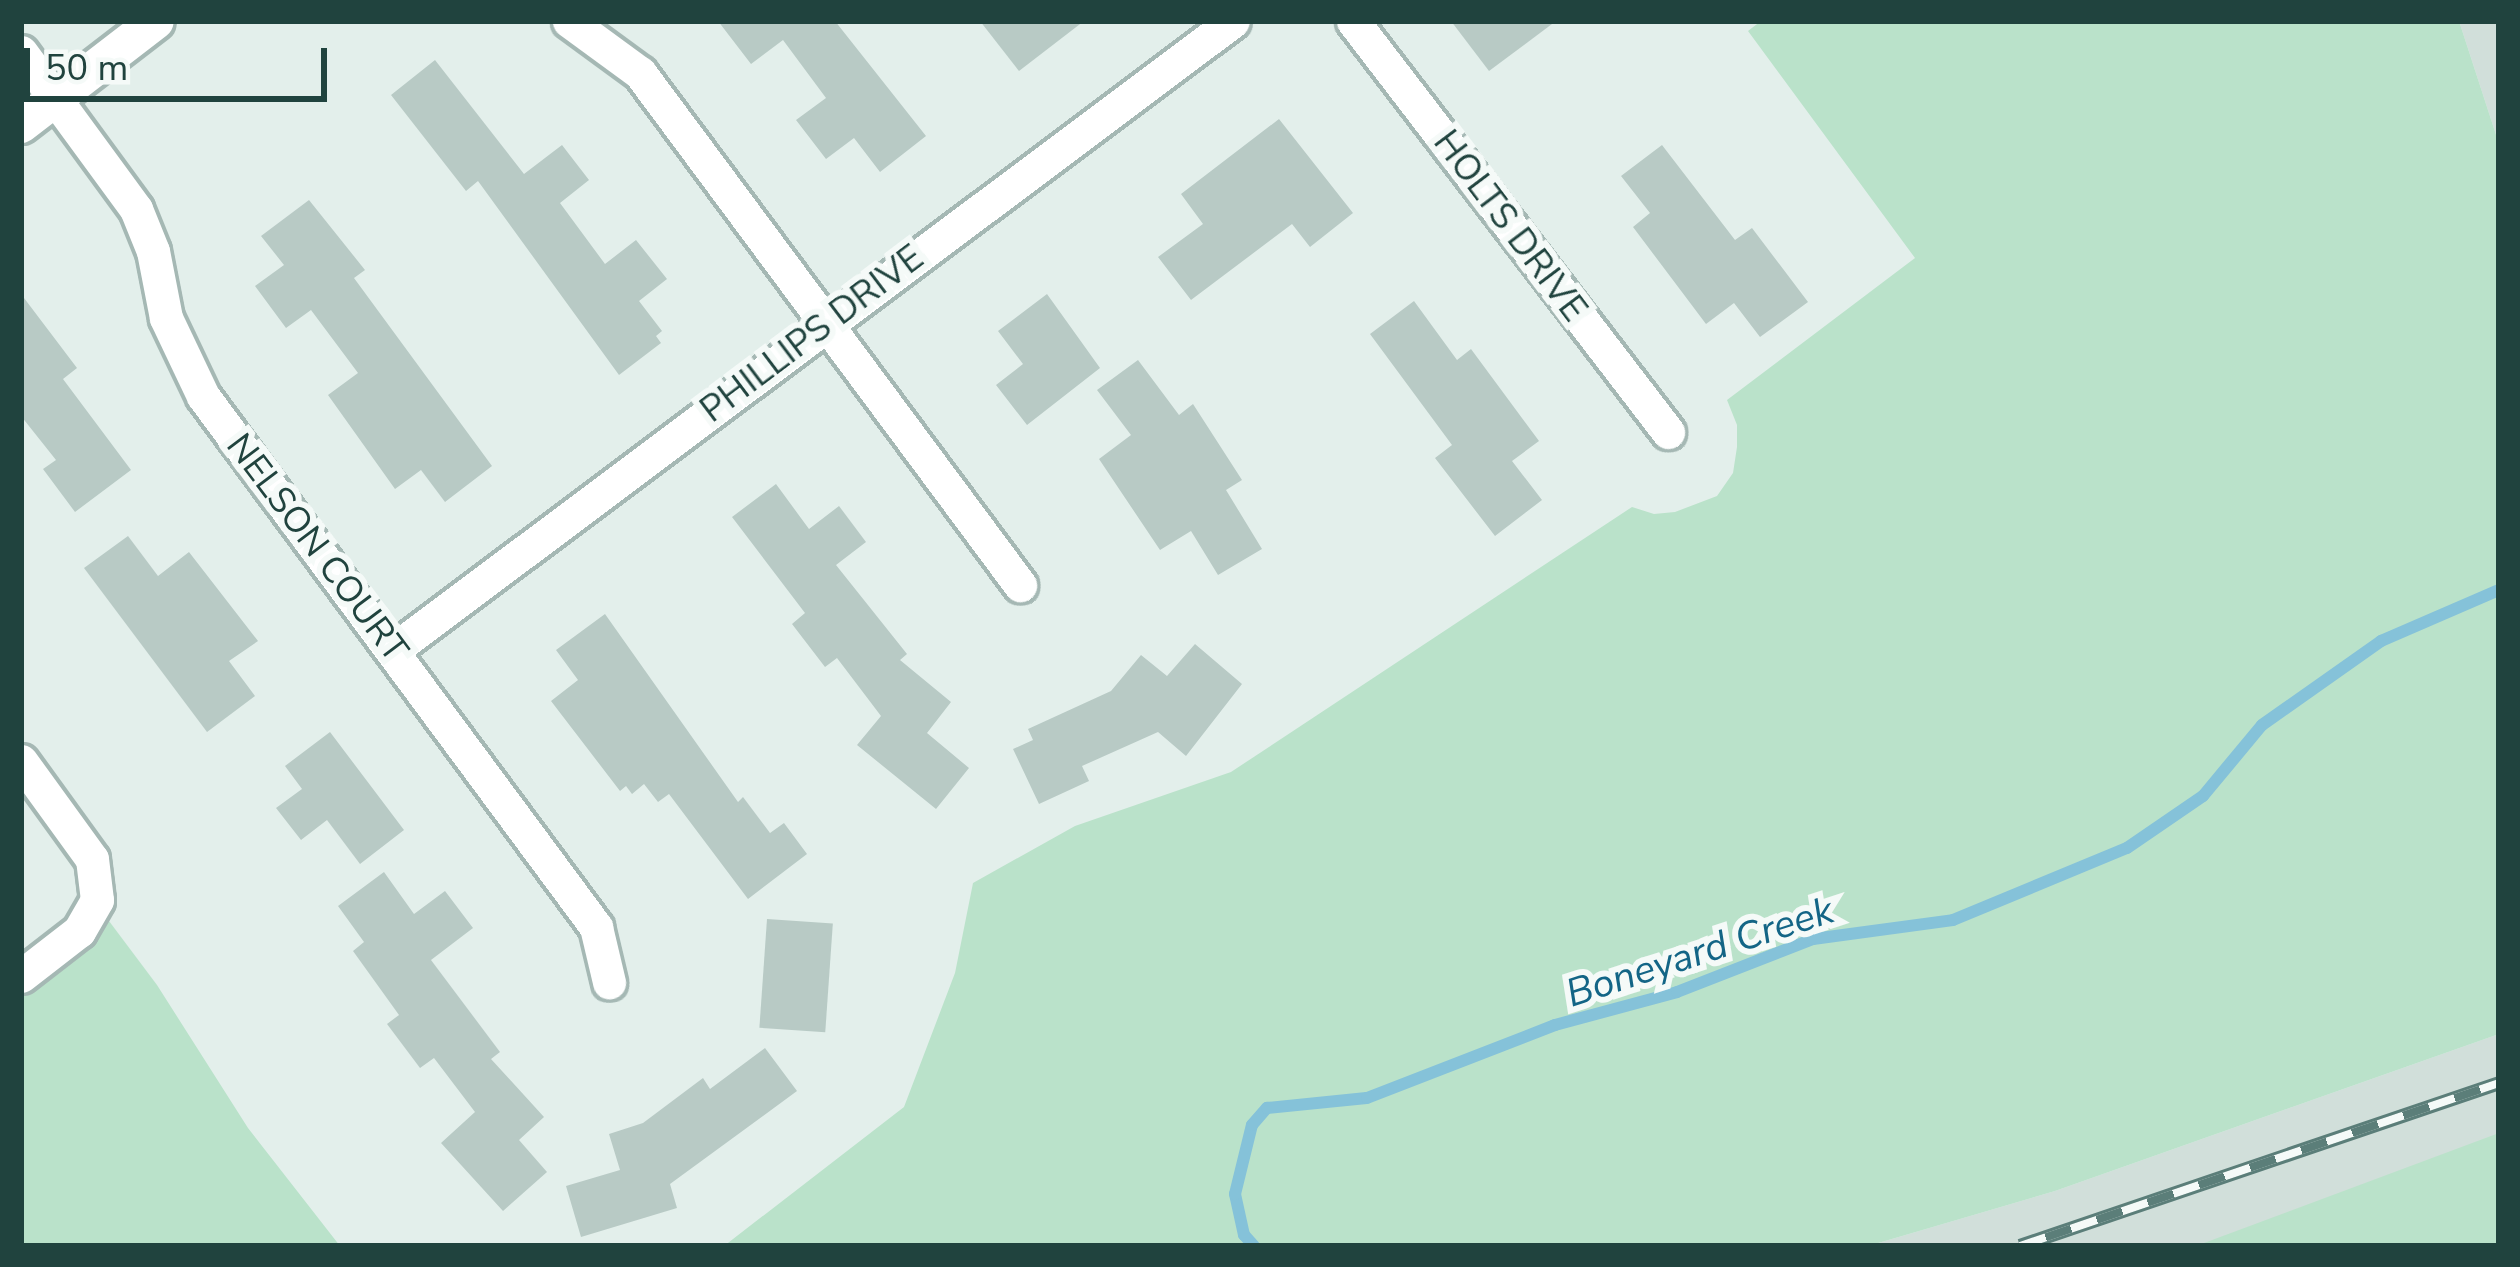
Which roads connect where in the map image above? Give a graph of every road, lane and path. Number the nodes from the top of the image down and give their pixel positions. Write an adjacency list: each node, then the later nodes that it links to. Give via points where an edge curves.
1 (156, 21): 6 (street)
2 (569, 21): 8 (street, via 640,73)
3 (1233, 21): 8 (street, PHILLIPS DRIVE)
4 (1353, 21): 9 (street, HOLTS DRIVE)
5 (21, 52): 6 (street, NELSON COURT)
6 (56, 98): 7 (street); 11 (street, NELSON COURT, via 136,209 166,318 203,396)
7 (21, 125)
8 (827, 321): 10 (street); 11 (street, PHILLIPS DRIVE)
9 (1668, 432)
10 (1020, 585)
11 (394, 650): 14 (street, NELSON COURT, via 596,927)
12 (21, 761): 13 (street, via 92,859 98,900 79,931)
13 (21, 976)
14 (609, 982)

